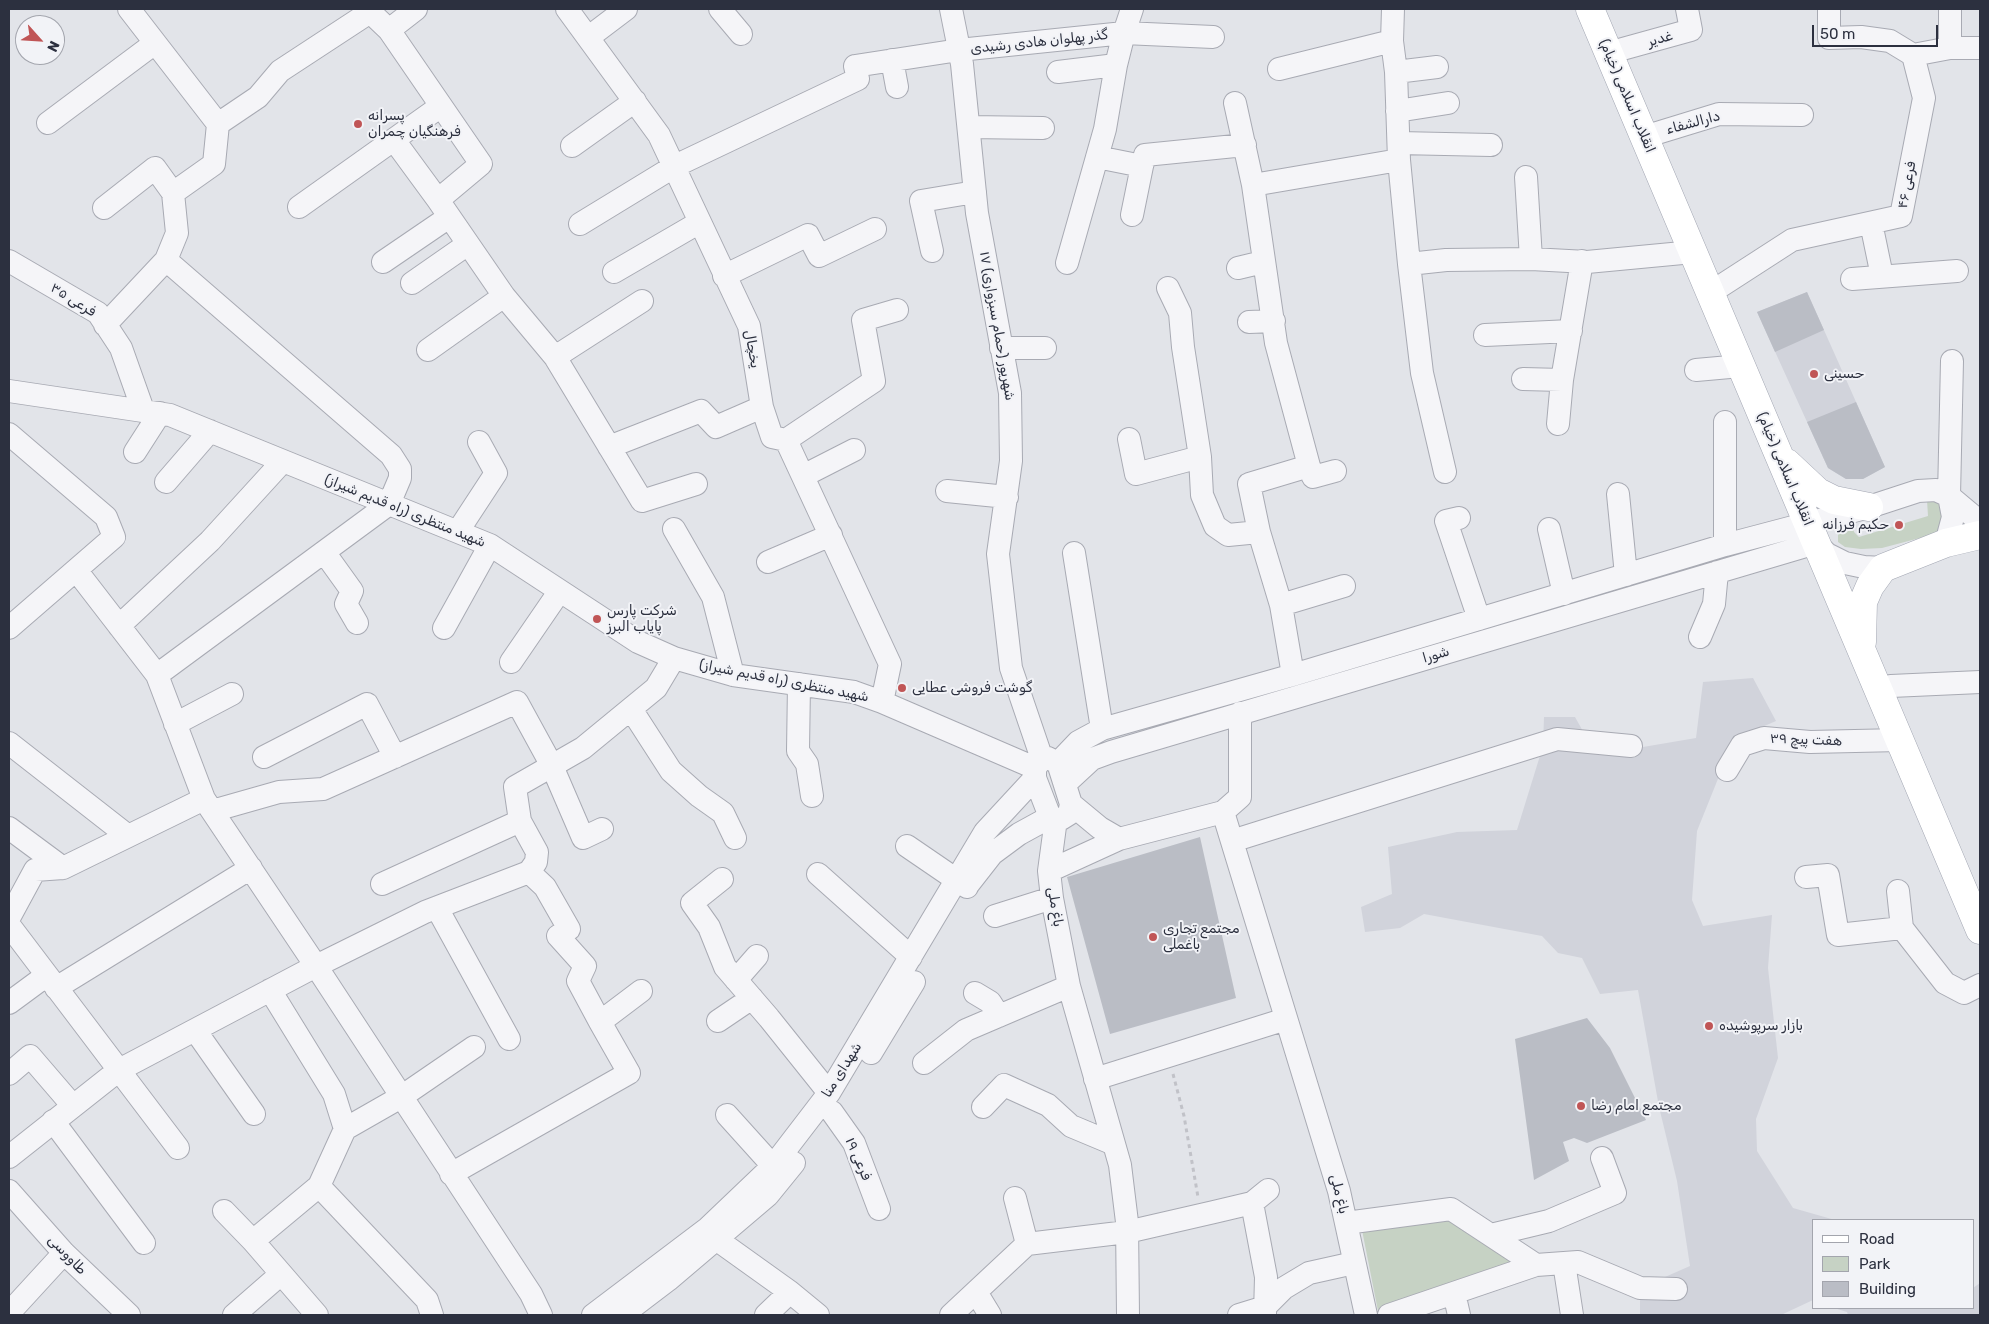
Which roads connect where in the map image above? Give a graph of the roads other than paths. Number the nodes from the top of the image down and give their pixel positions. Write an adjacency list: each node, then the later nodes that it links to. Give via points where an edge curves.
1 (129, 9): 20 (street)
2 (416, 9): 14 (street)
3 (567, 9): 17 (street, یخچال)
4 (626, 9): 17 (street)
5 (720, 9): 16 (street)
6 (950, 9): 23 (street, ۱۷ شهریور (حمام سبزواری))
7 (1132, 9): 15 (street, گذر پهلوان هادی رشیدی)
8 (1393, 9): 19 (street)
9 (1590, 9): 24 (main road, انقلاب اسلامی (خیام))
10 (1687, 9): 24 (street, غدیر, via 1692,30)
11 (1829, 9): 25 (street, via 1829,38 1862,36 1890,40)
12 (1950, 9): 21 (street)
13 (368, 10): 14 (street); 40 (street, via 280,71 258,97)
14 (389, 30): 36 (street)
15 (1124, 33): 18 (street); 23 (street, گذر پهلوان هادی رشیدی); 27 (street)
16 (741, 34)
17 (588, 37): 33 (street, یخچال)
18 (1214, 37)
19 (1392, 41): 29 (street); 31 (street)
20 (155, 43): 39 (street); 40 (street)
21 (1950, 48): 22 (street); 25 (street)
22 (1980, 48)
23 (959, 50): 26 (street, گذر پهلوان هادی رشیدی); 41 (street, ۱۷ شهریور (حمام سبزواری))
24 (1608, 53): 43 (main road, انقلاب اسلامی (خیام))
25 (1913, 55): 61 (street, فرعی ۴۶, via 1924,98 1901,216)
26 (892, 60): 32 (street); 50 (street, گذر پهلوان هادی رشیدی, via 855,66 858,79)
27 (1116, 65): 30 (street); 49 (street)
28 (1437, 67): 31 (street)
29 (1279, 69)
30 (1058, 72)
31 (1396, 72): 37 (street)
32 (897, 86)
33 (635, 101): 46 (street); 50 (street, یخچال, via 659,135)
34 (1235, 103): 45 (street)
35 (1448, 103): 37 (street)
36 (442, 106): 44 (street); 58 (street, via 481,164)
37 (1397, 111): 48 (street)
38 (1802, 115): 43 (street, دارالشفاء, via 1719,114)
39 (48, 123)
40 (218, 124): 55 (street, via 214,164)
41 (968, 127): 42 (street); 54 (street, ۱۷ شهریور (حمام سبزواری))
42 (1043, 128)
43 (1644, 137): 66 (main road, انقلاب اسلامی (خیام))
44 (394, 140): 56 (street); 58 (street)
45 (1245, 145): 51 (street, via 1145,155); 53 (street)
46 (572, 146)
47 (1491, 146): 48 (street)
48 (1399, 152): 53 (street); 74 (street)
49 (1097, 157): 51 (street); 73 (street)
50 (675, 166): 60 (street, یخچال); 62 (street)
51 (1142, 166): 59 (street)
52 (1526, 177): 67 (street)
53 (1253, 185): 72 (street)
54 (975, 192): 65 (street, via 920,201); 92 (street, ۱۷ شهریور (حمام سبزواری))
55 (173, 193): 57 (street, via 155,168); 68 (street, via 177,233)
56 (299, 207)
57 (104, 208)
58 (444, 208): 64 (street); 71 (street)
59 (1132, 215)
60 (700, 222): 77 (street); 78 (street, یخچال)
61 (1871, 223): 79 (street); 83 (street, فرعی ۴۶, via 1792,240)
62 (580, 224)
63 (875, 229): 78 (street, via 819,256 808,235)
64 (468, 244): 81 (street); 84 (street)
65 (932, 251)
66 (1693, 252): 70 (street); 83 (main road, انقلاب اسلامی (خیام))
67 (1531, 259): 70 (street); 74 (street)
68 (166, 260): 89 (street); 127 (street, via 391,456 400,469 400,478)
69 (9, 261): 89 (street, فرعی ۳۵, via 98,314)
70 (1582, 261): 90 (street)
71 (383, 262)
72 (1263, 262): 75 (street); 87 (street)
73 (1068, 263)
74 (1409, 264): 119 (street, via 1422,373)
75 (1238, 268)
76 (1957, 271): 79 (street)
77 (614, 272)
78 (724, 276): 102 (street, یخچال, via 749,326)
79 (1882, 276): 80 (street)
80 (1852, 280)
81 (412, 283)
82 (1168, 288): 114 (street, via 1180,312)
83 (1710, 293): 97 (main road, انقلاب اسلامی (خیام))
84 (504, 296): 94 (street); 95 (street)
85 (642, 301): 95 (street)
86 (897, 310): 109 (street, via 863,320 874,381)
87 (1274, 321): 88 (street); 117 (street, via 1276,343)
88 (1249, 322)
89 (106, 325): 103 (street, فرعی ۳۵, via 121,348)
90 (1571, 331): 91 (street); 100 (street)
91 (1485, 335)
92 (1001, 348): 93 (street); 126 (street, ۱۷ شهریور (حمام سبزواری), via 1010,393 1011,461)
93 (1045, 348)
94 (428, 350)
95 (555, 357): 111 (street)
96 (1952, 362): 125 (street)
97 (1741, 366): 98 (street); 115 (main road, انقلاب اسلامی (خیام))
98 (1696, 370)
99 (1523, 379): 100 (street)
100 (1562, 380): 105 (street)
101 (9, 391): 103 (street, شهید منتظری (راه قدیم شیراز))
102 (762, 407): 109 (street, یخچال, via 772,437); 111 (street, via 716,428 701,410)
103 (151, 412): 106 (street, شهید منتظری (راه قدیم شیراز), via 170,415); 113 (street)
104 (1725, 422): 140 (street)
105 (1558, 424)
106 (210, 431): 116 (street, شهید منتظری (راه قدیم شیراز)); 121 (street)
107 (9, 434): 145 (street, via 106,517 114,537)
108 (1129, 439): 114 (street, via 1136,474)
109 (786, 440): 120 (street, یخچال)
110 (479, 442): 133 (street, via 496,473)
111 (609, 447): 122 (street, via 642,501)
112 (854, 450): 120 (street)
113 (135, 452)
114 (1200, 456): 134 (street, via 1202,495 1215,526 1228,535)
115 (1779, 456): 128 (main road, via 1818,492 1834,500); 135 (main road, انقلاب اسلامی (خیام))
116 (283, 461): 127 (street, شهید منتظری (راه قدیم شیراز)); 154 (street, via 210,541)
117 (1309, 466): 118 (street, via 1313,477); 134 (street, via 1249,484)
118 (1336, 471)
119 (1444, 472)
120 (803, 476): 136 (street, یخچال)
121 (166, 482)
122 (696, 484)
123 (946, 491): 126 (street)
124 (1618, 494): 147 (street)
125 (1949, 496): 128 (street, via 1936,490 1918,491); 130 (street); 138 (street, via 1953,517)
126 (1007, 497): 180 (street, ۱۷ شهریور (حمام سبزواری), via 998,554 1011,668)
127 (389, 504): 133 (street, شهید منتظری (راه قدیم شیراز)); 141 (street)
128 (1869, 507): 135 (street)
129 (1459, 518): 152 (street, via 1446,521)
130 (1980, 522)
131 (674, 529): 161 (street, via 713,597)
132 (1549, 529): 150 (street)
133 (458, 532): 139 (street, شهید منتظری (راه قدیم شیراز))
134 (1258, 532): 151 (street)
135 (1812, 532): 140 (street, شورا); 144 (street, via 1827,554 1845,563); 146 (street, شورا); 158 (main road, انقلاب اسلامی (خیام))
136 (831, 535): 143 (street); 168 (street, یخچال, via 890,664)
137 (1980, 535): 138 (main road)
138 (1946, 543): 144 (main road)
139 (490, 545): 149 (street, شهید منتظری (راه قدیم شیراز)); 156 (street)
140 (1725, 545): 147 (street, شورا)
141 (324, 552): 153 (street, via 352,591 346,604); 163 (street)
142 (1074, 553): 172 (street)
143 (768, 562)
144 (1883, 568): 158 (main road, via 1863,602)
145 (76, 570): 154 (street); 155 (street)
146 (1717, 572): 157 (street, via 1714,604); 170 (street, شورا)
147 (1626, 575): 150 (street, شورا)
148 (1344, 586): 151 (street)
149 (559, 592): 159 (street, شهید منتظری (راه قدیم شیراز), via 638,642); 160 (street)
150 (1564, 594): 152 (street, شورا)
151 (1281, 606): 162 (street)
152 (1479, 619): 162 (street, شورا)
153 (357, 623)
154 (119, 626): 163 (street)
155 (9, 628)
156 (444, 628)
157 (1700, 638)
158 (1862, 652): 173 (main road, انقلاب اسلامی (خیام))
159 (674, 658): 161 (street, شهید منتظری (راه قدیم شیراز)); 169 (street, via 656,688)
160 (511, 662)
161 (733, 674): 165 (street, شهید منتظری (راه قدیم شیراز))
162 (1293, 674): 172 (street, شورا)
163 (156, 675): 171 (street)
164 (1980, 682): 166 (street)
165 (799, 684): 168 (street, شهید منتظری (راه قدیم شیراز), via 854,692); 181 (street, via 798,751 807,764)
166 (1891, 686)
167 (232, 694): 171 (street)
168 (882, 702): 180 (street, شهید منتظری (راه قدیم شیراز))
169 (631, 709): 178 (street, via 583,748); 188 (street, via 671,770 723,813)
170 (1240, 712): 180 (street, شورا, via 1092,759); 183 (street, via 1240,797)
171 (175, 724): 182 (street)
172 (1102, 729): 180 (street, شورا, via 1078,742)
173 (1900, 740): 179 (street, هفت پیچ ۳۹, via 1810,742 1764,738 1742,745); 208 (main road, انقلاب اسلامی (خیام))
174 (9, 743): 187 (street)
175 (1631, 746): 190 (street, via 1557,739)
176 (396, 756): 177 (street, via 367,704); 178 (street, via 517,702); 182 (street, via 324,789 279,792)
177 (264, 757)
178 (552, 766): 184 (street, via 515,787); 186 (street, via 583,838)
179 (1727, 770)
180 (1051, 786): 189 (street, شهید منتظری (راه قدیم شیراز), via 1100,828); 194 (street); 200 (street, شهدای منا, via 1019,834 992,854); 200 (street, شهدای منا, via 985,832)
181 (812, 796)
182 (208, 805): 187 (street); 193 (street)
183 (1223, 812): 189 (street, باغ ملی); 190 (street, باغ ملی)
184 (520, 821): 195 (street, via 537,852 536,862); 199 (street)
185 (9, 828): 192 (street)
186 (602, 829)
187 (128, 836): 192 (street)
188 (735, 838)
189 (1119, 839): 194 (street, باغ ملی)
190 (1232, 841): 222 (street, باغ ملی)
191 (907, 846): 200 (street)
192 (62, 868): 205 (street, via 34,870)
193 (251, 868): 211 (street); 213 (street)
194 (1049, 871): 202 (street, باغ ملی)
195 (529, 872): 203 (street); 224 (street, via 545,887 568,929 558,936 585,966 578,981)
196 (818, 874): 210 (street)
197 (1806, 877): 207 (street, via 1828,875 1838,935)
198 (722, 879): 212 (street, فرعی ۱۹, via 692,903 709,927 725,967)
199 (382, 884)
200 (962, 884): 210 (street, شهدای منا); 233 (street, شهدای منا, via 892,1019)
201 (1898, 890): 207 (street)
202 (1052, 898): 204 (street); 215 (street, باغ ملی)
203 (437, 908): 211 (street); 226 (street)
204 (995, 916)
205 (9, 918)
206 (9, 925): 213 (street)
207 (1902, 928): 214 (street, via 1945,983 1964,993)
208 (1980, 930)
209 (757, 956): 212 (street)
210 (911, 957): 233 (street, شهدای منا)
211 (316, 966): 216 (street); 232 (street)
212 (736, 980): 219 (street, فرعی ۱۹)
213 (51, 981): 220 (street); 229 (street)
214 (1980, 985)
215 (1068, 986): 221 (street); 231 (street, باغ ملی)
216 (270, 990): 225 (street); 239 (street, via 334,1094)
217 (641, 991): 224 (street)
218 (975, 993): 221 (street, via 990,1002)
219 (752, 998): 223 (street); 233 (street, فرعی ۱۹)
220 (9, 1003)
221 (999, 1016): 228 (street, via 966,1030)
222 (1286, 1019): 231 (street); 251 (street, باغ ملی)
223 (718, 1021)
224 (600, 1022): 245 (street, via 629,1073)
225 (195, 1030): 229 (street); 236 (street)
226 (509, 1039)
227 (474, 1047): 232 (street)
228 (924, 1064)
229 (119, 1070): 234 (street); 241 (street)
230 (9, 1074): 234 (street, via 30,1056)
231 (1095, 1079): 240 (street, باغ ملی)
232 (402, 1097): 239 (street); 245 (street)
233 (830, 1103): 244 (street, شهدای منا); 249 (street, فرعی ۱۹, via 854,1143); 254 (street, شهدای منا, via 768,1195)
234 (73, 1106): 238 (street)
235 (983, 1108): 240 (street, via 1004,1085 1048,1105 1071,1126)
236 (254, 1114)
237 (727, 1115): 244 (street)
238 (53, 1121): 242 (street); 256 (street)
239 (345, 1129): 246 (street)
240 (1114, 1144): 252 (street, باغ ملی, via 1120,1165)
241 (178, 1148)
242 (9, 1156)
243 (1602, 1158): 253 (street, via 1615,1193 1549,1221)
244 (773, 1166): 269 (street, شهدای منا, via 708,1228)
245 (452, 1174): 274 (street)
246 (319, 1186): 255 (street); 273 (street, via 427,1300)
247 (9, 1191): 258 (street, طاووسی)
248 (1015, 1198): 257 (street)
249 (879, 1209)
250 (224, 1211): 255 (street)
251 (1346, 1223): 253 (street, via 1450,1209); 259 (street, باغ ملی)
252 (1127, 1232): 257 (street); 267 (street, via 1260,1197); 279 (street, باغ ملی)
253 (1491, 1235): 261 (street)
254 (716, 1240): 264 (street); 269 (street, شهدای منا)
255 (253, 1241): 262 (street)
256 (144, 1243)
257 (1028, 1244): 265 (street)
258 (64, 1253): 268 (street); 270 (street, طاووسی)
259 (1354, 1263): 267 (street, via 1309,1273 1284,1288); 281 (street, باغ ملی)
260 (1564, 1263): 261 (street); 263 (street, via 1578,1262 1640,1288); 284 (street)
261 (1536, 1265): 266 (street)
262 (282, 1274): 271 (street); 272 (street)
263 (1676, 1289)
264 (790, 1292): 275 (street); 276 (street)
265 (976, 1292): 277 (street); 278 (street)
266 (1454, 1293): 282 (street); 283 (street)
267 (1265, 1311): 280 (street)
268 (9, 1313)
269 (609, 1313)
270 (128, 1315)
271 (234, 1315)
272 (317, 1315)
273 (432, 1315)
274 (542, 1315)
275 (766, 1315)
276 (818, 1315)
277 (951, 1315)
278 (990, 1315)
279 (1128, 1315)
280 (1239, 1315)
281 (1366, 1315)
282 (1389, 1315)
283 (1459, 1315)
284 (1572, 1315)

